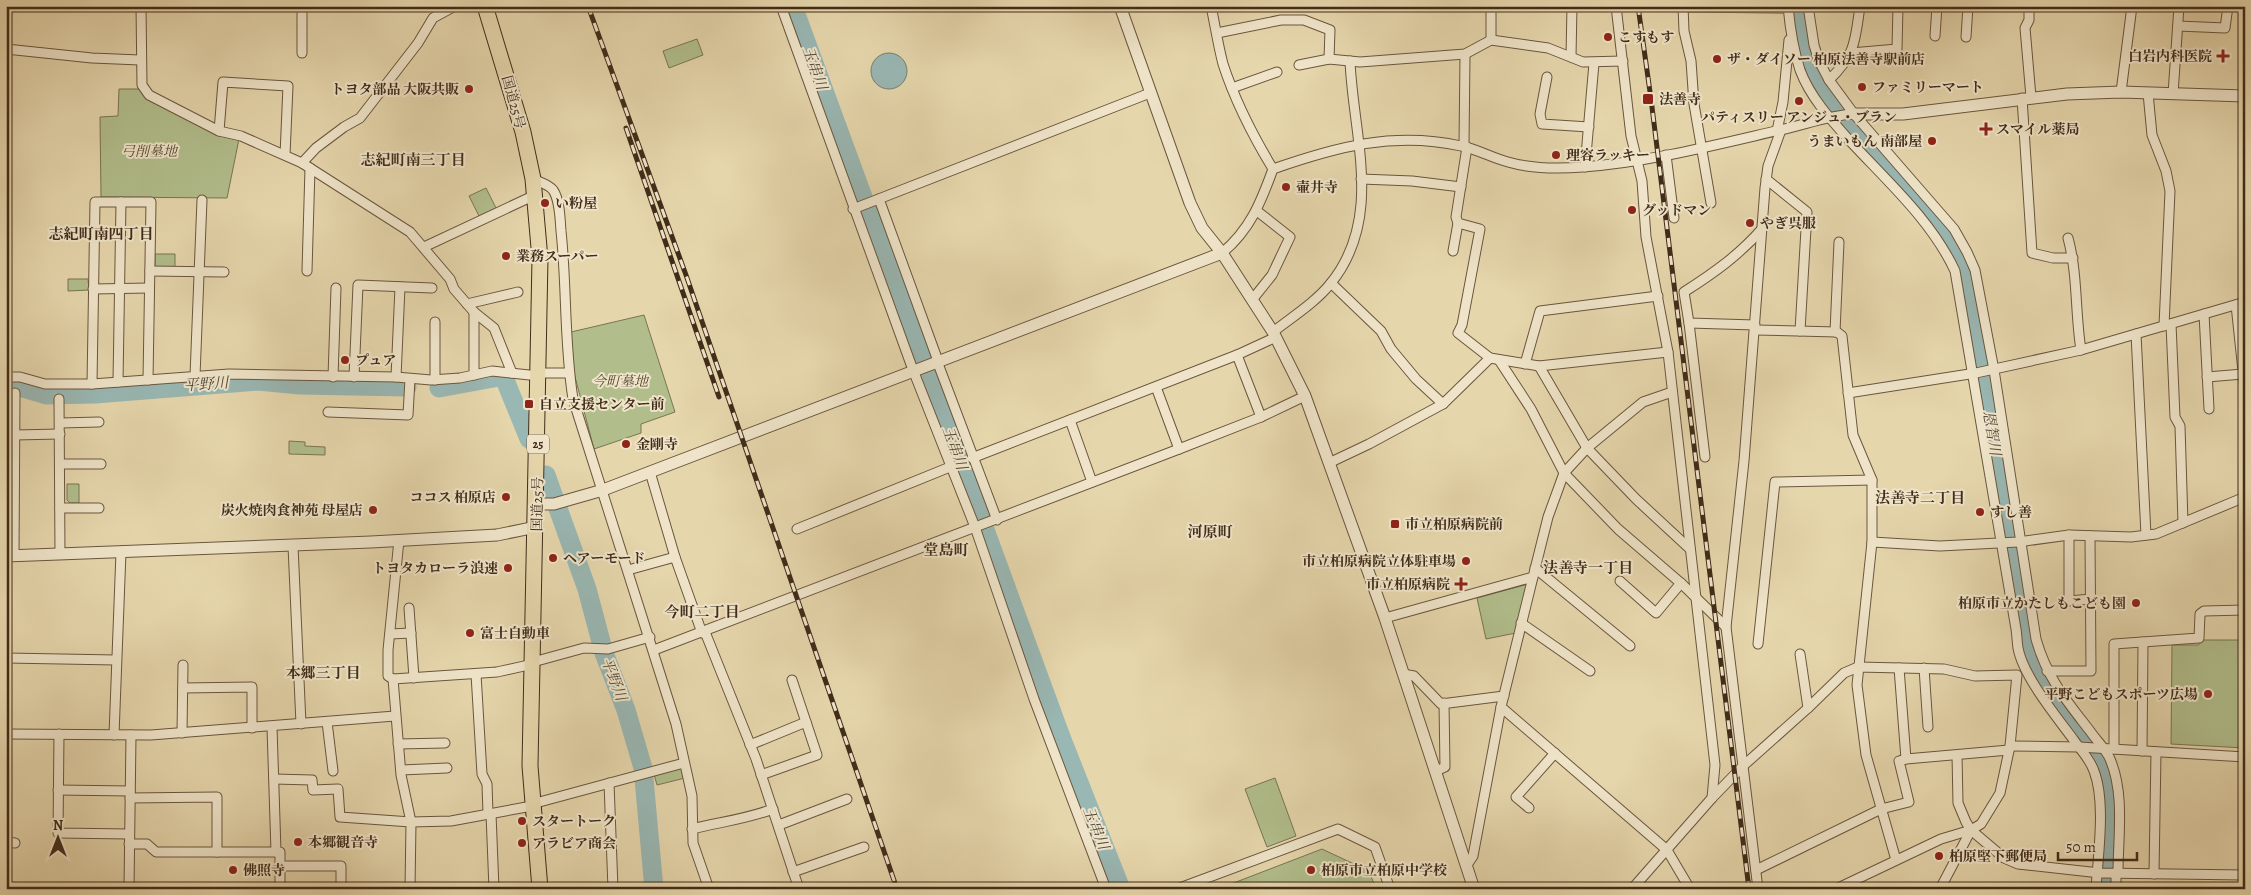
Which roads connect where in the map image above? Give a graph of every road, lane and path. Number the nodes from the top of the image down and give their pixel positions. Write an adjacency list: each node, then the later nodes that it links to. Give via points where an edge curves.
1 (141, 6): 35 (street)
2 (302, 6): 30 (street)
3 (455, 6): 61 (street, via 433,18 418,43 360,118 330,138)
4 (485, 6): 64 (highway, 国道25号 / 25, via 513,93)
5 (780, 6): 73 (street)
6 (1120, 6): 45 (street)
7 (1212, 6): 25 (street)
8 (1491, 6): 28 (street)
9 (1572, 6): 33 (street)
10 (1616, 6): 37 (street)
11 (1808, 6): 42 (street, via 1814,45)
12 (1860, 6): 31 (street)
13 (1898, 6): 31 (street, via 1897,49)
14 (1937, 6): 26 (street)
15 (1968, 6): 27 (street)
16 (2029, 6): 49 (street, via 2026,28)
17 (2132, 6): 44 (street)
18 (2179, 6): 23 (street)
19 (2228, 6): 23 (street, via 2225,28)
20 (1682, 7): 21 (street); 57 (street)
21 (1756, 7): 22 (street)
22 (1788, 7): 24 (street)
23 (2178, 26): 47 (street)
24 (1790, 31): 51 (street, via 1800,70); 54 (street)
25 (1217, 33): 34 (street, via 1281,20 1304,20 1330,30); 43 (street)
26 (1936, 36)
27 (1966, 37)
28 (1491, 40): 32 (street); 33 (street, via 1548,48)
29 (6, 49): 35 (street)
30 (302, 53)
31 (1851, 53): 42 (street)
32 (1465, 54): 36 (street); 56 (street)
33 (1571, 57): 38 (street)
34 (1329, 59): 36 (street); 39 (street)
35 (140, 60): 53 (street, via 142,85 149,94)
36 (1350, 61): 55 (street, via 1353,107)
37 (1623, 61): 38 (street); 60 (street)
38 (1594, 63): 52 (street)
39 (1299, 65)
40 (1277, 72): 43 (street)
41 (1546, 77): 52 (street, via 1540,114 1542,124)
42 (1829, 80): 50 (street)
43 (1232, 88): 63 (street)
44 (2121, 92): 46 (street); 49 (street)
45 (1150, 93): 69 (street); 82 (street, via 1190,203 1202,228)
46 (2148, 93): 47 (street); 104 (street, via 2152,135 2170,191)
47 (2173, 94): 48 (street)
48 (2245, 96)
49 (2027, 98): 50 (street, via 1903,114); 83 (street, via 2032,253 2052,258)
50 (1852, 114): 51 (street); 118 (street, via 1954,229 1967,252 1980,290)
51 (1832, 119): 54 (street); 121 (street, via 1925,223 1947,254 1959,287)
52 (1589, 127): 62 (street)
53 (218, 131): 59 (street, via 241,136); 59 (street, via 223,82 288,86)
54 (1779, 131): 57 (street); 66 (street)
55 (1360, 144): 56 (street, via 1418,140); 63 (street, via 1322,152); 65 (street)
56 (1466, 147): 62 (street, via 1532,167); 67 (street)
57 (1701, 147): 58 (street); 72 (street)
58 (1666, 154): 60 (street); 75 (street)
59 (285, 155): 61 (street)
60 (1636, 161): 62 (street); 96 (street, via 1642,182 1646,237)
61 (306, 165): 80 (street, via 410,232); 85 (street)
62 (1585, 167)
63 (1273, 169): 74 (street)
64 (533, 179): 68 (highway, 国道25号 / 25); 120 (street, via 553,191 559,213)
65 (1361, 179): 67 (street); 88 (street, via 1360,226 1350,254)
66 (1766, 179): 77 (street); 106 (street, via 1807,212)
67 (1461, 187): 76 (street, via 1456,212)
68 (535, 196): 80 (street); 122 (highway, 国道25号 / 25, via 540,259)
69 (877, 199): 73 (street); 114 (street)
70 (202, 200): 86 (street)
71 (121, 202): 84 (street, via 151,202); 93 (street, via 95,202); 94 (street)
72 (1712, 203)
73 (856, 207): 117 (street)
74 (1257, 211): 82 (street); 97 (street, via 1290,237 1272,275)
75 (1674, 218)
76 (1458, 223): 81 (street); 113 (street, via 1480,229 1458,333)
77 (1762, 228): 103 (street, via 1729,262 1684,292); 105 (street)
78 (2068, 238): 83 (street)
79 (1839, 242): 107 (street)
80 (424, 247): 99 (street)
81 (1453, 251)
82 (1222, 252): 97 (street); 114 (street)
83 (2073, 258): 110 (street, via 2077,327)
84 (150, 271): 86 (street); 90 (street)
85 (307, 271)
86 (199, 272): 87 (street); 125 (street)
87 (224, 272)
88 (1331, 284): 109 (street); 143 (street, via 1381,331 1390,349)
89 (400, 287): 92 (street); 128 (street, via 358,285); 129 (street)
90 (149, 288): 94 (street); 132 (street)
91 (336, 288): 127 (street)
92 (432, 288)
93 (93, 289): 94 (street); 135 (street)
94 (120, 289): 134 (street)
95 (518, 292): 99 (street)
96 (1658, 296): 111 (street); 115 (street, via 1540,311)
97 (1252, 300): 109 (street)
98 (2240, 303): 101 (street); 123 (street)
99 (467, 304): 100 (street)
100 (474, 312): 119 (street, via 494,328); 124 (street)
101 (2204, 314): 104 (street); 130 (street)
102 (435, 322): 133 (street)
103 (1689, 323): 105 (street); 154 (street)
104 (2168, 325): 108 (street); 170 (street, via 2175,417 2180,426)
105 (1755, 328): 106 (street); 197 (street)
106 (1800, 331): 107 (street)
107 (1835, 332): 140 (street, via 1842,336)
108 (2136, 334): 110 (street); 174 (street)
109 (1274, 335): 112 (street); 141 (street)
110 (2082, 350): 118 (street)
111 (1668, 352): 116 (street); 138 (street)
112 (1237, 355): 136 (street); 146 (street)
113 (1495, 359): 115 (street); 143 (street); 161 (street, via 1531,409)
114 (936, 361): 117 (street); 155 (street)
115 (1525, 364): 116 (street)
116 (1540, 366): 152 (street)
117 (917, 369): 159 (street); 160 (street)
118 (1992, 370): 121 (street); 178 (street)
119 (512, 373): 122 (street); 124 (street, via 492,371)
120 (569, 373): 122 (street); 164 (street, via 573,399)
121 (1974, 373): 140 (street); 180 (street)
122 (540, 374): 166 (highway, 国道25号 / 25)
123 (2243, 374): 130 (street); 137 (street)
124 (474, 375): 133 (street)
125 (195, 376): 127 (street); 132 (street)
126 (6, 377): 135 (street, via 45,384)
127 (333, 377): 128 (street)
128 (354, 377): 129 (street)
129 (396, 378): 131 (street)
130 (2207, 378): 144 (street)
131 (410, 379): 133 (street); 145 (street, via 408,414)
132 (148, 380): 134 (street)
133 (435, 380)
134 (118, 382): 135 (street)
135 (92, 384)
136 (1156, 387): 147 (street); 153 (street)
137 (2245, 390)
138 (1672, 392): 152 (street, via 1643,402); 182 (street)
139 (15, 393): 151 (street)
140 (1848, 393): 162 (street, via 1853,435)
141 (1305, 396): 146 (street); 156 (street)
142 (60, 399): 149 (street)
143 (1443, 404): 156 (street)
144 (2209, 409)
145 (328, 412)
146 (1261, 417): 153 (street)
147 (1070, 420): 155 (street); 163 (street)
148 (99, 422): 149 (street)
149 (60, 423): 150 (street)
150 (60, 434): 151 (street); 157 (street)
151 (14, 435): 185 (street)
152 (1587, 448): 161 (street); 182 (street)
153 (1179, 449): 163 (street)
154 (1705, 457)
155 (972, 458): 169 (street)
156 (1330, 462): 195 (street)
157 (60, 464): 158 (street); 167 (street)
158 (101, 464)
159 (950, 467): 172 (street); 173 (street)
160 (650, 472): 164 (street); 186 (street)
161 (1564, 473): 188 (street, via 1548,517); 190 (street, via 1618,529)
162 (1872, 480): 179 (street); 203 (street, via 1776,482)
163 (1092, 482): 169 (street)
164 (603, 490): 166 (street, via 558,503); 187 (street)
165 (2245, 497): 170 (street)
166 (537, 504): 171 (highway, 国道25号 / 25)
167 (60, 508): 168 (street); 184 (street)
168 (99, 508)
169 (993, 521): 172 (street)
170 (2183, 523): 174 (street)
171 (536, 527): 177 (street, via 497,535); 210 (highway, 国道25号 / 25)
172 (978, 527): 199 (street); 299 (street, via 1034,699)
173 (797, 529)
174 (2146, 535): 176 (street)
175 (2069, 536): 176 (street); 178 (street); 192 (street, via 2069,601)
176 (2090, 536): 192 (street)
177 (398, 540): 181 (street); 200 (street)
178 (2020, 541): 180 (street); 215 (street, via 2036,639)
179 (1872, 542): 180 (street, via 1940,546); 212 (street)
180 (2003, 542): 209 (street, via 2018,650)
181 (294, 546): 183 (street); 231 (street)
182 (1690, 549): 191 (street)
183 (121, 552): 184 (street); 208 (street)
184 (60, 554): 185 (street)
185 (10, 556)
186 (675, 558): 187 (street); 199 (street)
187 (628, 570): 201 (street)
188 (1534, 572): 195 (street); 196 (street); 204 (street)
189 (1620, 582): 190 (street, via 1656,613)
190 (1680, 583): 191 (street)
191 (1696, 598): 197 (street); 264 (street, via 1715,765)
192 (2091, 599): 215 (street, via 2091,671)
193 (409, 608): 198 (street)
194 (2245, 610): 202 (street, via 2204,610 2200,614 2199,638)
195 (1385, 618): 218 (street)
196 (1521, 623): 216 (street); 224 (street)
197 (1726, 627): 254 (street)
198 (411, 632): 200 (street); 220 (street)
199 (703, 632): 205 (street); 242 (street)
200 (390, 634): 221 (street, via 388,676)
201 (650, 637): 205 (street); 210 (street, via 602,649 584,648)
202 (2143, 642): 246 (street, via 2114,644); 247 (street)
203 (1758, 644)
204 (1630, 646)
205 (654, 650): 253 (street)
206 (1800, 654): 227 (street)
207 (6, 658): 208 (street)
208 (116, 660): 238 (street)
209 (2023, 662): 219 (street); 243 (street, via 2050,708)
210 (533, 663): 217 (street); 266 (highway, 国道25号 / 25)
211 (183, 666): 223 (street)
212 (1858, 667): 213 (street); 227 (street, via 1844,673); 269 (street, via 1866,755)
213 (1899, 668): 214 (street); 252 (street)
214 (1924, 668): 219 (street, via 1975,676); 233 (street)
215 (2047, 670): 245 (street)
216 (1590, 671)
217 (476, 674): 220 (street); 270 (street, via 482,774 487,784)
218 (1403, 674): 225 (street, via 1414,676 1441,704); 258 (street)
219 (2017, 675): 244 (street)
220 (414, 678): 221 (street)
221 (393, 680): 228 (street)
222 (792, 680): 230 (street)
223 (183, 688): 234 (street, via 252,687); 235 (street)
224 (1504, 696): 225 (street); 226 (street)
225 (1444, 703): 258 (street, via 1445,767)
226 (1501, 707): 249 (street); 282 (street, via 1473,856)
227 (1808, 708): 254 (street)
228 (395, 716): 229 (street); 241 (street)
229 (327, 722): 231 (street); 257 (street)
230 (806, 722): 242 (street); 259 (street, via 817,755)
231 (301, 724): 232 (street)
232 (272, 726): 234 (street); 260 (street)
233 (1928, 727)
234 (252, 728): 235 (street)
235 (182, 733): 239 (street)
236 (6, 734): 237 (street)
237 (59, 734): 238 (street); 262 (street)
238 (114, 735): 239 (street)
239 (131, 735): 263 (street)
240 (445, 743): 241 (street)
241 (398, 744): 256 (street)
242 (750, 745): 259 (street)
243 (2081, 747): 244 (street); 245 (street); 286 (street, via 2094,769 2100,798)
244 (2010, 748): 250 (street); 274 (street, via 2000,793 1981,824)
245 (2100, 748): 246 (street); 287 (street, via 2109,757 2119,790)
246 (2114, 750): 247 (street)
247 (2142, 751): 248 (street)
248 (2156, 752): 251 (street); 288 (street)
249 (1555, 753): 267 (street, via 1516,797); 278 (street)
250 (1957, 755): 252 (street); 274 (street, via 1958,803)
251 (2245, 757)
252 (1906, 759): 269 (street, via 1899,761 1909,802)
253 (684, 763): 261 (street); 273 (street, via 692,796)
254 (1743, 766): 264 (street); 284 (street)
255 (447, 768): 256 (street)
256 (401, 770): 271 (street)
257 (333, 771)
258 (1436, 771): 282 (street)
259 (761, 775): 268 (street)
260 (274, 779): 271 (street, via 312,780 313,790 338,789 340,817); 280 (street)
261 (609, 783): 266 (street); 296 (street)
262 (58, 790): 263 (street); 275 (street, via 58,833)
263 (130, 795): 275 (street); 279 (street, via 217,796)
264 (1712, 798): 278 (street)
265 (847, 799): 272 (street)
266 (532, 805): 270 (street); 295 (highway, 国道25号 / 25)
267 (1529, 808)
268 (773, 809): 272 (street); 273 (street, via 749,818)
269 (1881, 810): 281 (street); 284 (street)
270 (490, 814): 271 (street, via 451,821); 294 (street)
271 (411, 822): 293 (street)
272 (779, 825): 285 (street)
273 (692, 828): 297 (street, via 693,843)
274 (1971, 830): 281 (street, via 1941,839); 286 (street, via 2004,858 2018,864); 307 (street)
275 (129, 834): 276 (street)
276 (129, 844): 279 (street, via 147,844 156,852); 290 (street)
277 (864, 847): 285 (street)
278 (1667, 850): 303 (street); 304 (street)
279 (217, 852): 280 (street)
280 (276, 852): 283 (street, via 280,852)
281 (1896, 860): 306 (street)
282 (1467, 865): 302 (street)
283 (280, 866): 291 (street); 292 (street, via 341,866)
284 (1756, 870): 305 (street)
285 (793, 872): 298 (street)
286 (2098, 873): 287 (street); 308 (street)
287 (2116, 874): 288 (street); 309 (street)
288 (2154, 874): 289 (street)
289 (2245, 876)
290 (129, 889)
291 (280, 889)
292 (342, 889)
293 (410, 889)
294 (494, 889)
295 (540, 889)
296 (613, 889)
297 (708, 889)
298 (799, 889)
299 (1106, 889)
300 (1177, 889): 301 (street, via 1338,829 1375,847)
301 (1390, 889)
302 (1474, 889)
303 (1632, 889)
304 (1690, 889)
305 (1758, 889)
306 (1836, 889)
307 (1940, 889)
308 (2096, 889)
309 (2116, 889)

